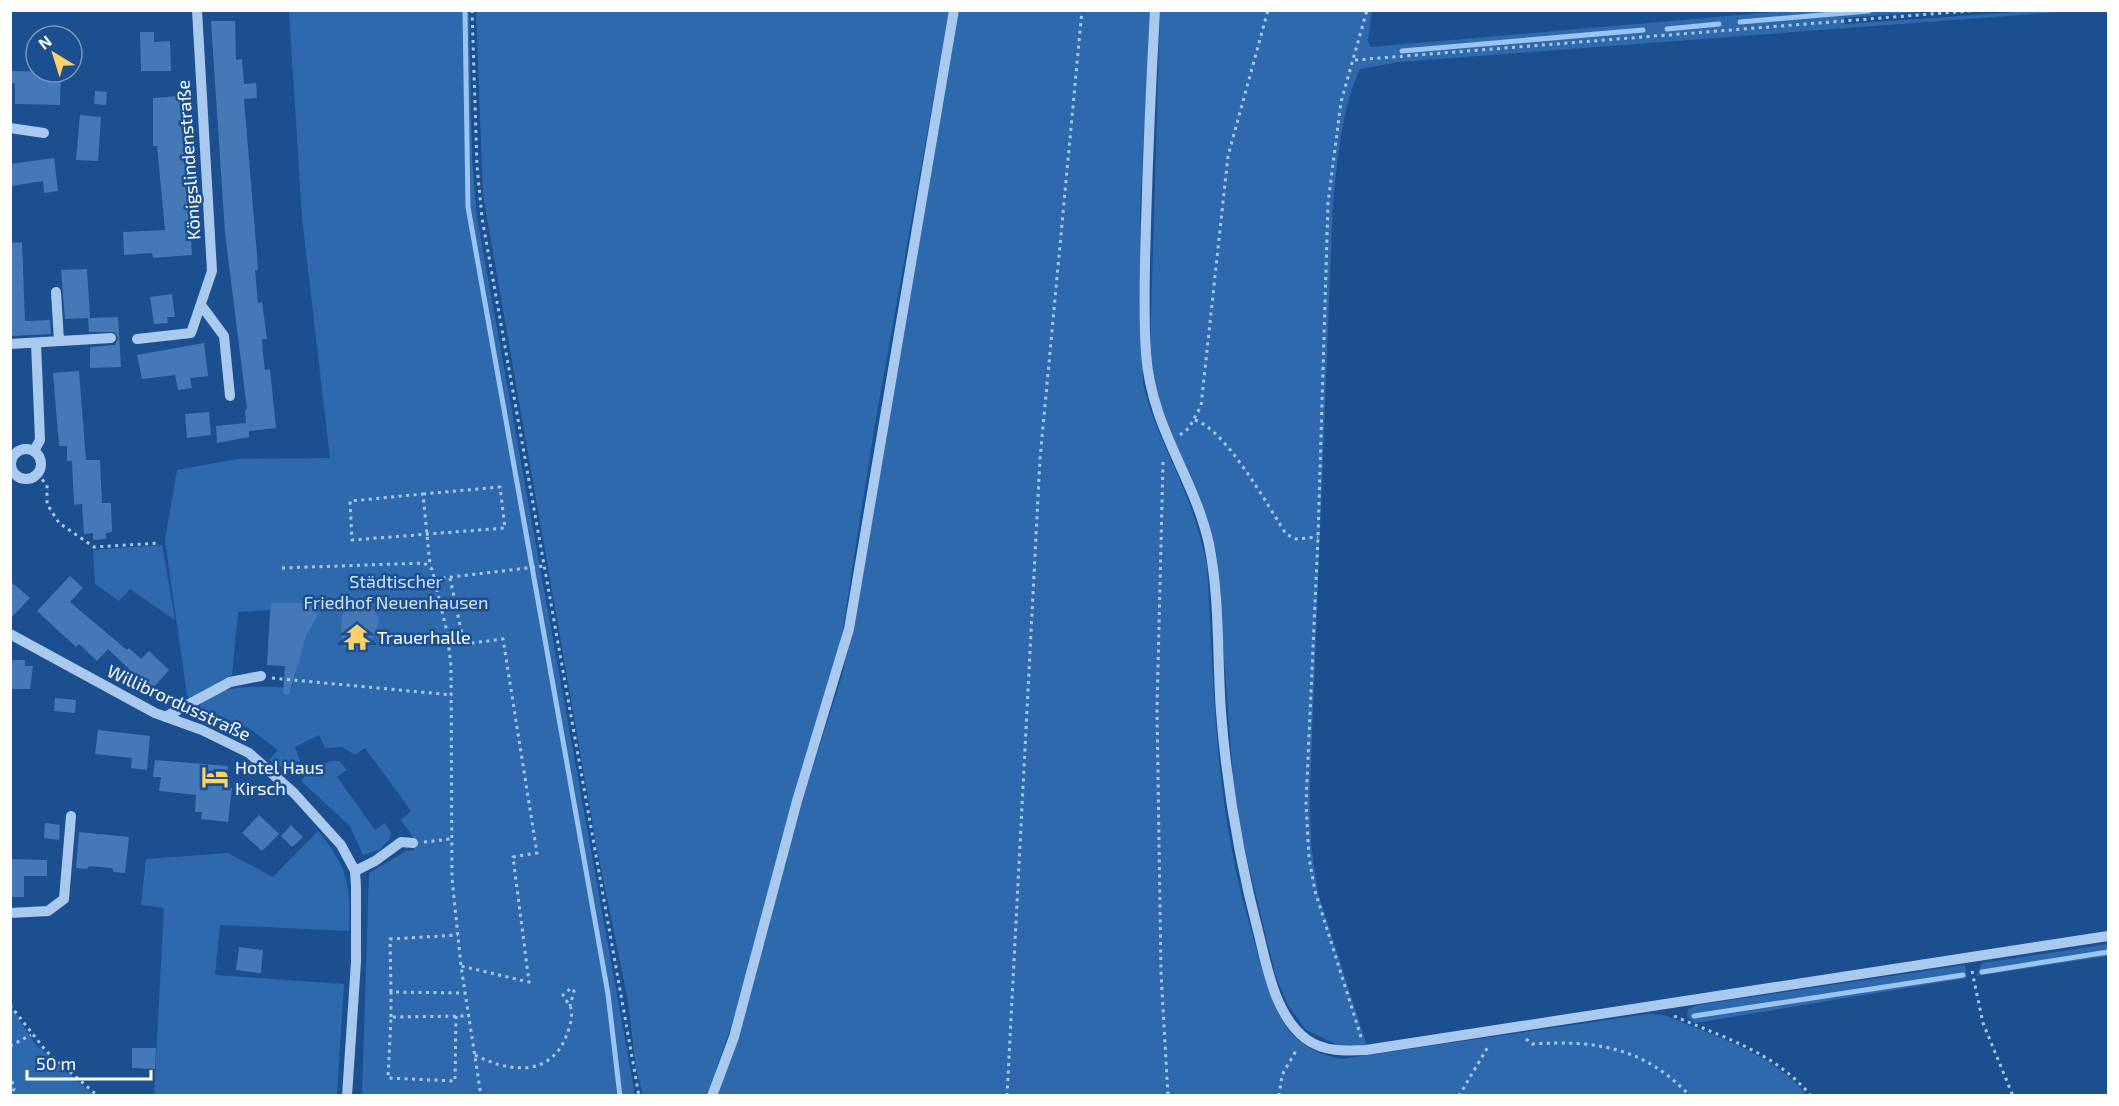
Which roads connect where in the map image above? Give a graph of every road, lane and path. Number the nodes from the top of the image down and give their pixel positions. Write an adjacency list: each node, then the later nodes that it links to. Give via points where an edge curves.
1 (197, 10): 13 (street, Königslindenstraße, via 212,271)
2 (472, 10): 29 (path, via 482,218)
3 (954, 10): 68 (street, via 849,629 797,801 734,1037)
4 (1082, 10): 69 (path, via 1040,459)
5 (1155, 10): 21 (street, via 1146,343 1152,392)
6 (1268, 10): 20 (path, via 1227,156 1204,392)
7 (1367, 10): 9 (path)
8 (1981, 10): 9 (path)
9 (1355, 60): 27 (path, via 1341,102 1328,203)
10 (10, 128): 11 (street)
11 (44, 133)
12 (56, 292): 16 (street)
13 (201, 305): 15 (street, Königslindenstraße, via 191,333); 19 (street, via 224,336)
14 (111, 338): 16 (street)
15 (137, 339)
16 (59, 341): 17 (street)
17 (36, 343): 18 (street); 22 (street, via 40,440)
18 (10, 344)
19 (230, 396)
20 (1195, 420): 21 (path, via 1184,433); 27 (path, via 1208,426 1231,451 1286,534 1296,539)
21 (1166, 439): 58 (street, via 1196,503 1210,552 1225,756 1247,891 1279,1000)
22 (34, 451): 24 (street, via 40,459); 24 (street, via 20,450 12,456 10,466 19,478 29,479)
23 (1164, 456): 70 (path, via 1157,709 1161,974)
24 (37, 474): 28 (path, via 46,485 47,504 59,524 94,548)
25 (423, 494): 26 (path); 26 (path, via 350,501 352,540); 26 (path, via 500,487 505,528)
26 (427, 534): 30 (path)
27 (1318, 537): 60 (path, via 1307,762 1308,849 1327,932)
28 (160, 543)
29 (544, 566): 32 (path); 67 (path)
30 (430, 567): 31 (path, via 424,563); 33 (path)
31 (282, 568)
32 (450, 578): 33 (path); 46 (path, via 464,644 503,639 537,853 513,857 529,982)
33 (435, 579): 36 (path, via 447,632)
34 (10, 634): 37 (street, Willibrordusstraße)
35 (261, 676): 36 (path); 37 (street, via 230,682)
36 (453, 695): 39 (path)
37 (165, 717): 41 (street, Willibrordusstraße, via 236,746 267,767 327,828)
38 (71, 816): 42 (street, via 64,899 48,911)
39 (451, 839): 40 (path); 43 (path)
40 (413, 843): 41 (street, via 401,842)
41 (355, 871): 65 (street, Willibrordusstraße, via 356,962)
42 (10, 914)
43 (458, 935): 46 (path); 47 (path, via 390,939)
44 (2109, 936): 45 (street)
45 (1971, 957): 55 (street); 75 (path, via 1979,1010)
46 (461, 966): 48 (path)
47 (392, 992): 48 (path); 53 (path)
48 (465, 993): 52 (path)
49 (10, 1005): 57 (path)
50 (570, 1006): 50 (path, via 563,995 571,988 574,991); 61 (path, via 569,1028 562,1046 544,1064 510,1068)
51 (456, 1016): 52 (path); 53 (path); 53 (path, via 455,1081 388,1078)
52 (469, 1016): 61 (path)
53 (391, 1017)
54 (1699, 1027): 74 (path, via 1774,1061)
55 (1511, 1028): 56 (street); 73 (path, via 1532,1044 1573,1041 1630,1054 1664,1072)
56 (1497, 1030): 60 (street); 72 (path)
57 (31, 1035): 59 (path); 64 (path, via 58,1064)
58 (1305, 1038): 60 (street, via 1328,1049); 71 (path, via 1282,1075)
59 (10, 1046)
60 (1366, 1050)
61 (475, 1055): 66 (path)
62 (10, 1074): 63 (path, via 14,1089)
63 (11, 1095)
64 (98, 1095)
65 (347, 1095)
66 (481, 1095)
67 (639, 1095)
68 (712, 1095)
69 (1007, 1095)
70 (1168, 1095)
71 (1279, 1095)
72 (1459, 1095)
73 (1690, 1095)
74 (1811, 1095)
75 (2013, 1095)

